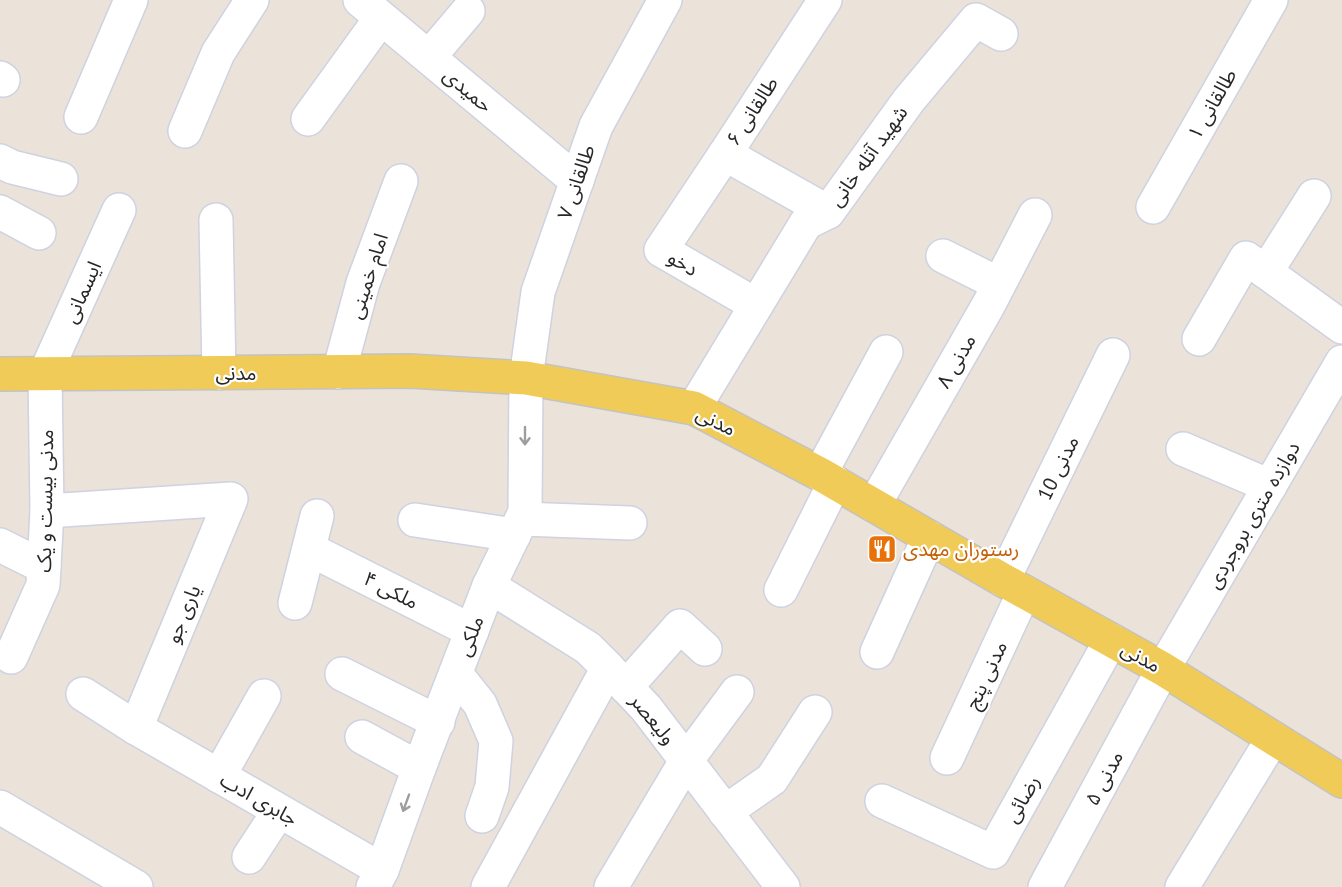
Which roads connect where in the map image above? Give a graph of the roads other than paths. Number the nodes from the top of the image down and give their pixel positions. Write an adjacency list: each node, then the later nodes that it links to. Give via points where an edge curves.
1 (131, 0): 10 (street)
2 (252, 0): 12 (street, via 218,53)
3 (666, 0): 17 (street, طالقانی ۷, via 596,126)
4 (825, 0): 13 (street, طالقانی ۶)
5 (1271, 0): 19 (street, طالقانی ۱)
6 (371, 9): 9 (street, حمیدی); 11 (street)
7 (468, 11): 9 (street)
8 (1001, 34): 22 (street, شهید آتله خانی, via 976,20 909,100)
9 (429, 57): 17 (street, حمیدی)
10 (81, 117)
11 (308, 119)
12 (185, 131)
13 (719, 162): 22 (street, طالقانی ۶); 29 (street, دخو, via 661,250)
14 (4, 171): 15 (street)
15 (61, 179)
16 (402, 181): 35 (street, امام خمینی, via 363,283)
17 (577, 181): 39 (street, طالقانی ۷, via 538,292)
18 (1314, 196): 27 (street)
19 (1153, 207)
20 (119, 210): 38 (street, ایسمانی)
21 (0, 212): 25 (street)
22 (828, 212): 29 (street, شهید آتله خانی, via 806,223)
23 (1035, 215): 28 (street, مدنی ۸)
24 (216, 220): 36 (street)
25 (39, 233)
26 (943, 256): 28 (street)
27 (1266, 272): 30 (street); 31 (street, via 1246,258)
28 (999, 284): 44 (street, مدنی ۸)
29 (756, 305): 40 (street, شهید آتله خانی)
30 (1342, 327)
31 (1199, 339)
32 (886, 352): 42 (street)
33 (1113, 356): 55 (street, مدنی 10)
34 (1342, 362): 43 (street, دوازده متری بروجردی)
35 (339, 372): 36 (main road, مدنی); 39 (main road, مدنی, via 410,371)
36 (219, 373): 38 (main road, مدنی)
37 (0, 374): 38 (main road, مدنی)
38 (45, 374): 45 (street, مدنی بیست و یک)
39 (526, 378): 40 (main road, مدنی); 49 (street, ملکی, one-way to 49, via 525,512)
40 (694, 408): 42 (main road, مدنی)
41 (1183, 449): 43 (street)
42 (827, 478): 44 (main road, مدنی); 56 (street)
43 (1270, 486): 63 (street, دوازده متری بروجردی)
44 (874, 505): 50 (main road, مدنی)
45 (47, 511): 53 (street, مدنی بیست و یک); 72 (street, یاری جو, via 231,499)
46 (317, 516): 52 (street)
47 (415, 520): 49 (street)
48 (630, 523): 49 (street)
49 (518, 527): 54 (street, ملکی)
50 (929, 537): 55 (main road, مدنی); 61 (street)
51 (0, 545): 53 (street)
52 (309, 549): 57 (street); 58 (street, ملکی ۴)
53 (44, 567): 62 (street, مدنی بیست و یک, via 43,585)
54 (489, 586): 58 (street, ملکی); 66 (street, ولیعصر, via 588,648)
55 (1014, 586): 59 (main road, مدنی); 75 (street, مدنی پنج)
56 (781, 590)
57 (295, 603)
58 (472, 631): 65 (street, ملکی)
59 (1111, 640): 63 (main road, مدنی); 80 (street, رضائی, via 993,852)
60 (705, 649): 66 (street, via 680,626)
61 (877, 652)
62 (11, 657)
63 (1163, 669): 74 (main road, مدنی); 91 (street, مدنی ۵)
64 (342, 674): 71 (street)
65 (456, 674): 71 (street, ملکی); 84 (street, via 480,704 496,741 492,787)
66 (617, 678): 76 (street, ولیعصر); 89 (street)
67 (737, 693): 76 (street)
68 (83, 694): 72 (street, جابری ادب)
69 (264, 696): 78 (street)
70 (815, 712): 83 (street, via 772,779)
71 (438, 722): 77 (street, ملکی)
72 (136, 728): 78 (street, جابری ادب)
73 (362, 737): 77 (street)
74 (1273, 738): 79 (main road, مدنی); 92 (street)
75 (947, 758)
76 (686, 760): 83 (street, ولیعصر); 90 (street)
77 (419, 768): 86 (street, ملکی, one-way to 86)
78 (219, 776): 82 (street, جابری ادب)
79 (1342, 781)
80 (882, 801)
81 (0, 807): 88 (street)
82 (279, 811): 85 (street); 86 (street, جابری ادب)
83 (725, 812): 87 (street, ولیعصر)
84 (482, 816)
85 (249, 857)
86 (377, 879)
87 (772, 882)
88 (136, 887)
89 (488, 887)
90 (611, 887)
91 (1045, 887)
92 (1182, 887)

